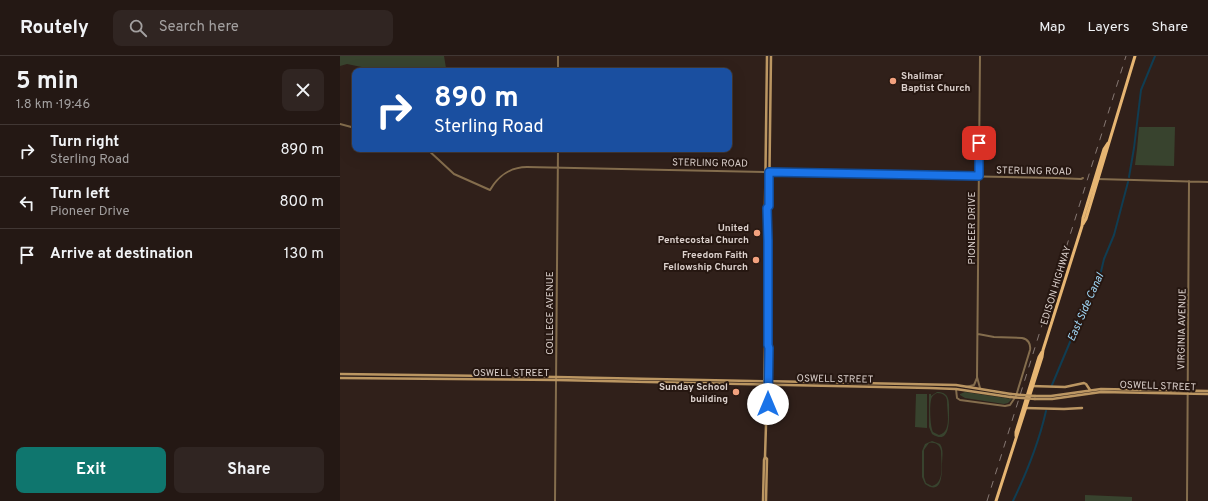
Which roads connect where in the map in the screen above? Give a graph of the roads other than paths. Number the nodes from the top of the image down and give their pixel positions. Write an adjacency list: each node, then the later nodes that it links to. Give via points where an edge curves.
1 (558, 56): 6 (street)
2 (767, 56): 7 (main road)
3 (771, 56): 8 (main road)
4 (980, 56): 17 (street, PIONEER DRIVE)
5 (1135, 56): 19 (main road, EDISON HIGHWAY)
6 (558, 68)
7 (767, 101): 8 (main road); 11 (main road)
8 (770, 119): 12 (main road)
9 (340, 124): 10 (street)
10 (352, 127)
11 (766, 129): 12 (main road); 16 (main road)
12 (769, 146): 16 (main road)
13 (430, 152): 15 (street, STERLING ROAD, via 454,174 490,190 500,177 514,169)
14 (558, 152): 15 (street, COLLEGE AVENUE)
15 (558, 167): 16 (street, STERLING ROAD); 28 (street, COLLEGE AVENUE)
16 (767, 172): 17 (street, STERLING ROAD); 32 (main road, via 769,348)
17 (979, 176): 18 (street, STERLING ROAD); 22 (street, PIONEER DRIVE)
18 (1083, 178)
19 (1096, 179): 20 (street); 33 (main road, EDISON HIGHWAY, via 1086,219)
20 (1189, 181): 21 (street); 39 (street, VIRGINIA AVENUE)
21 (1208, 182)
22 (978, 334): 26 (street, PIONEER DRIVE); 35 (street, via 1024,338 1029,342 1030,350 1016,396 1012,403 1005,406 960,400 957,398)
23 (340, 374): 24 (main road, OSWELL STREET)
24 (482, 376): 25 (main road, OSWELL STREET); 30 (main road)
25 (506, 376): 28 (main road, OSWELL STREET); 29 (main road)
26 (977, 377): 34 (street, via 975,384); 37 (street, PIONEER DRIVE)
27 (340, 378): 30 (main road, OSWELL STREET)
28 (556, 378): 29 (main road, OSWELL STREET); 31 (main road, OSWELL STREET); 31 (main road, OSWELL STREET); 49 (street, COLLEGE AVENUE)
29 (486, 379): 30 (main road, OSWELL STREET)
30 (465, 380)
31 (714, 382): 32 (main road, OSWELL STREET); 32 (main road, OSWELL STREET)
32 (766, 383): 34 (main road, OSWELL STREET); 35 (main road, OSWELL STREET); 48 (main road)
33 (1031, 386): 38 (main road, OSWELL STREET, via 1065,387 1082,382); 46 (main road, EDISON HIGHWAY)
34 (966, 387): 37 (main road, OSWELL STREET)
35 (956, 389): 44 (main road, OSWELL STREET)
36 (1146, 389): 38 (main road, OSWELL STREET); 39 (main road, OSWELL STREET); 41 (main road)
37 (982, 390): 44 (main road, OSWELL STREET)
38 (1090, 390): 45 (main road, OSWELL STREET)
39 (1188, 390): 40 (main road, OSWELL STREET); 42 (street, VIRGINIA AVENUE)
40 (1208, 390)
41 (1128, 392): 42 (main road, OSWELL STREET); 45 (main road, OSWELL STREET)
42 (1188, 394): 43 (main road, OSWELL STREET); 53 (street, VIRGINIA AVENUE)
43 (1208, 394)
44 (1010, 395): 45 (main road, OSWELL STREET, bridge)
45 (1035, 398)
46 (1025, 408): 47 (main road); 52 (main road, EDISON HIGHWAY)
47 (1082, 408)
48 (765, 457): 50 (main road); 51 (main road)
49 (555, 501)
50 (763, 501)
51 (766, 501)
52 (996, 501)
53 (1187, 501)

